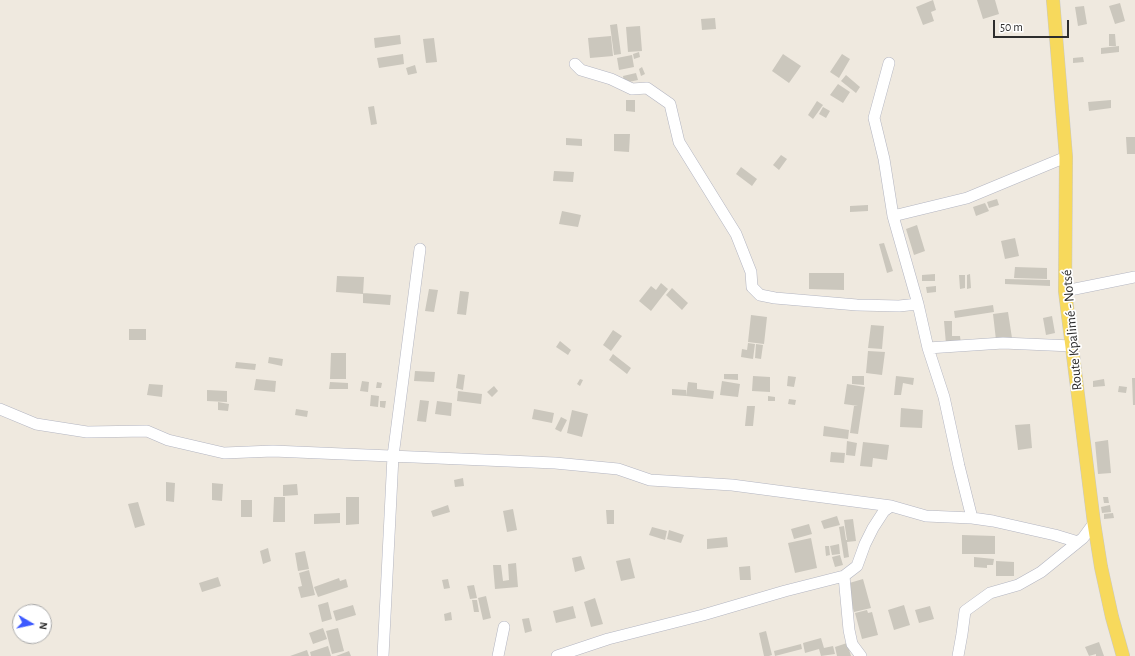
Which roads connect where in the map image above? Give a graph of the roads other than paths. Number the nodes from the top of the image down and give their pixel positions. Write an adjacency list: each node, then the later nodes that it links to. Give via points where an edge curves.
1 (1054, 0): 4 (main road, Route Kpalimé - Notsé)
2 (889, 63): 5 (street, via 874,118 884,159)
3 (575, 64): 9 (street, via 581,70 632,88 647,88 670,104 679,142 736,234 751,272 752,287 760,295 857,305)
4 (1066, 157): 5 (street, via 967,198); 8 (main road, Route Kpalimé - Notsé)
5 (893, 216): 9 (street)
6 (420, 249): 13 (street)
7 (1135, 277): 8 (street)
8 (1065, 291): 10 (main road, Route Kpalimé - Notsé)
9 (918, 304): 11 (street)
10 (1072, 346): 11 (street, via 1003,343); 16 (main road, Route Kpalimé - Notsé)
11 (928, 348): 15 (street, via 944,397)
12 (0, 409): 13 (street, via 36,424 87,432 147,431 168,440 224,453 273,451)
13 (393, 456): 14 (street, via 555,463 618,469 650,480 732,486); 20 (street)
14 (891, 506): 15 (street, via 926,516); 18 (street, via 884,511 873,528 857,566)
15 (972, 518): 17 (street)
16 (1094, 523): 17 (street); 25 (main road, Route Kpalimé - Notsé, via 1112,617)
17 (1078, 542): 24 (street, via 1041,572 1018,585 990,593 965,611)
18 (844, 576): 22 (street, via 608,639); 23 (street, via 849,630 852,644)
19 (504, 627): 21 (street)
20 (383, 656)
21 (498, 656)
22 (557, 656)
23 (861, 656)
24 (958, 656)
25 (1123, 656)

